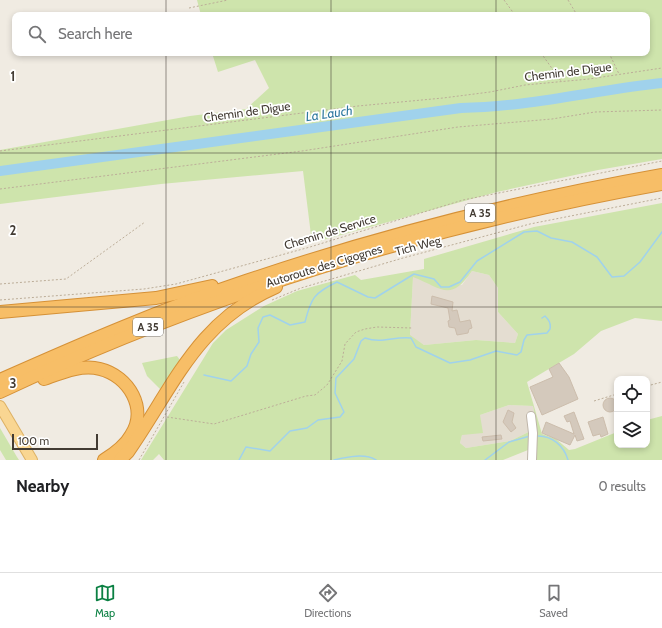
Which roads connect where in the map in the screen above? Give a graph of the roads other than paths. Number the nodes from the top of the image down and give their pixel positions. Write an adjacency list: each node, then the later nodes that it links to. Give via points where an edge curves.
1 (662, 175): 4 (highway, Autoroute des Cigognes / A 35, via 524,202 464,217 390,236)
2 (662, 184): 3 (highway, Autoroute des Cigognes / A 35, via 466,225)
3 (301, 273): 7 (highway, Autoroute des Cigognes / A 35, via 148,327); 14 (highway, via 239,306 208,333 132,447)
4 (244, 282): 5 (highway, via 237,280 156,298); 6 (highway, Autoroute des Cigognes / A 35, via 144,319)
5 (0, 312)
6 (0, 380)
7 (0, 392)
8 (0, 396): 13 (highway, via 80,368 100,369 112,373 123,380 131,390 136,402 136,423 132,435 123,446)
9 (1, 412): 11 (main road); 12 (main road)
10 (530, 416): 15 (lane, via 533,435)
11 (25, 460)
12 (32, 460)
13 (104, 460)
14 (120, 460)
15 (532, 460)

